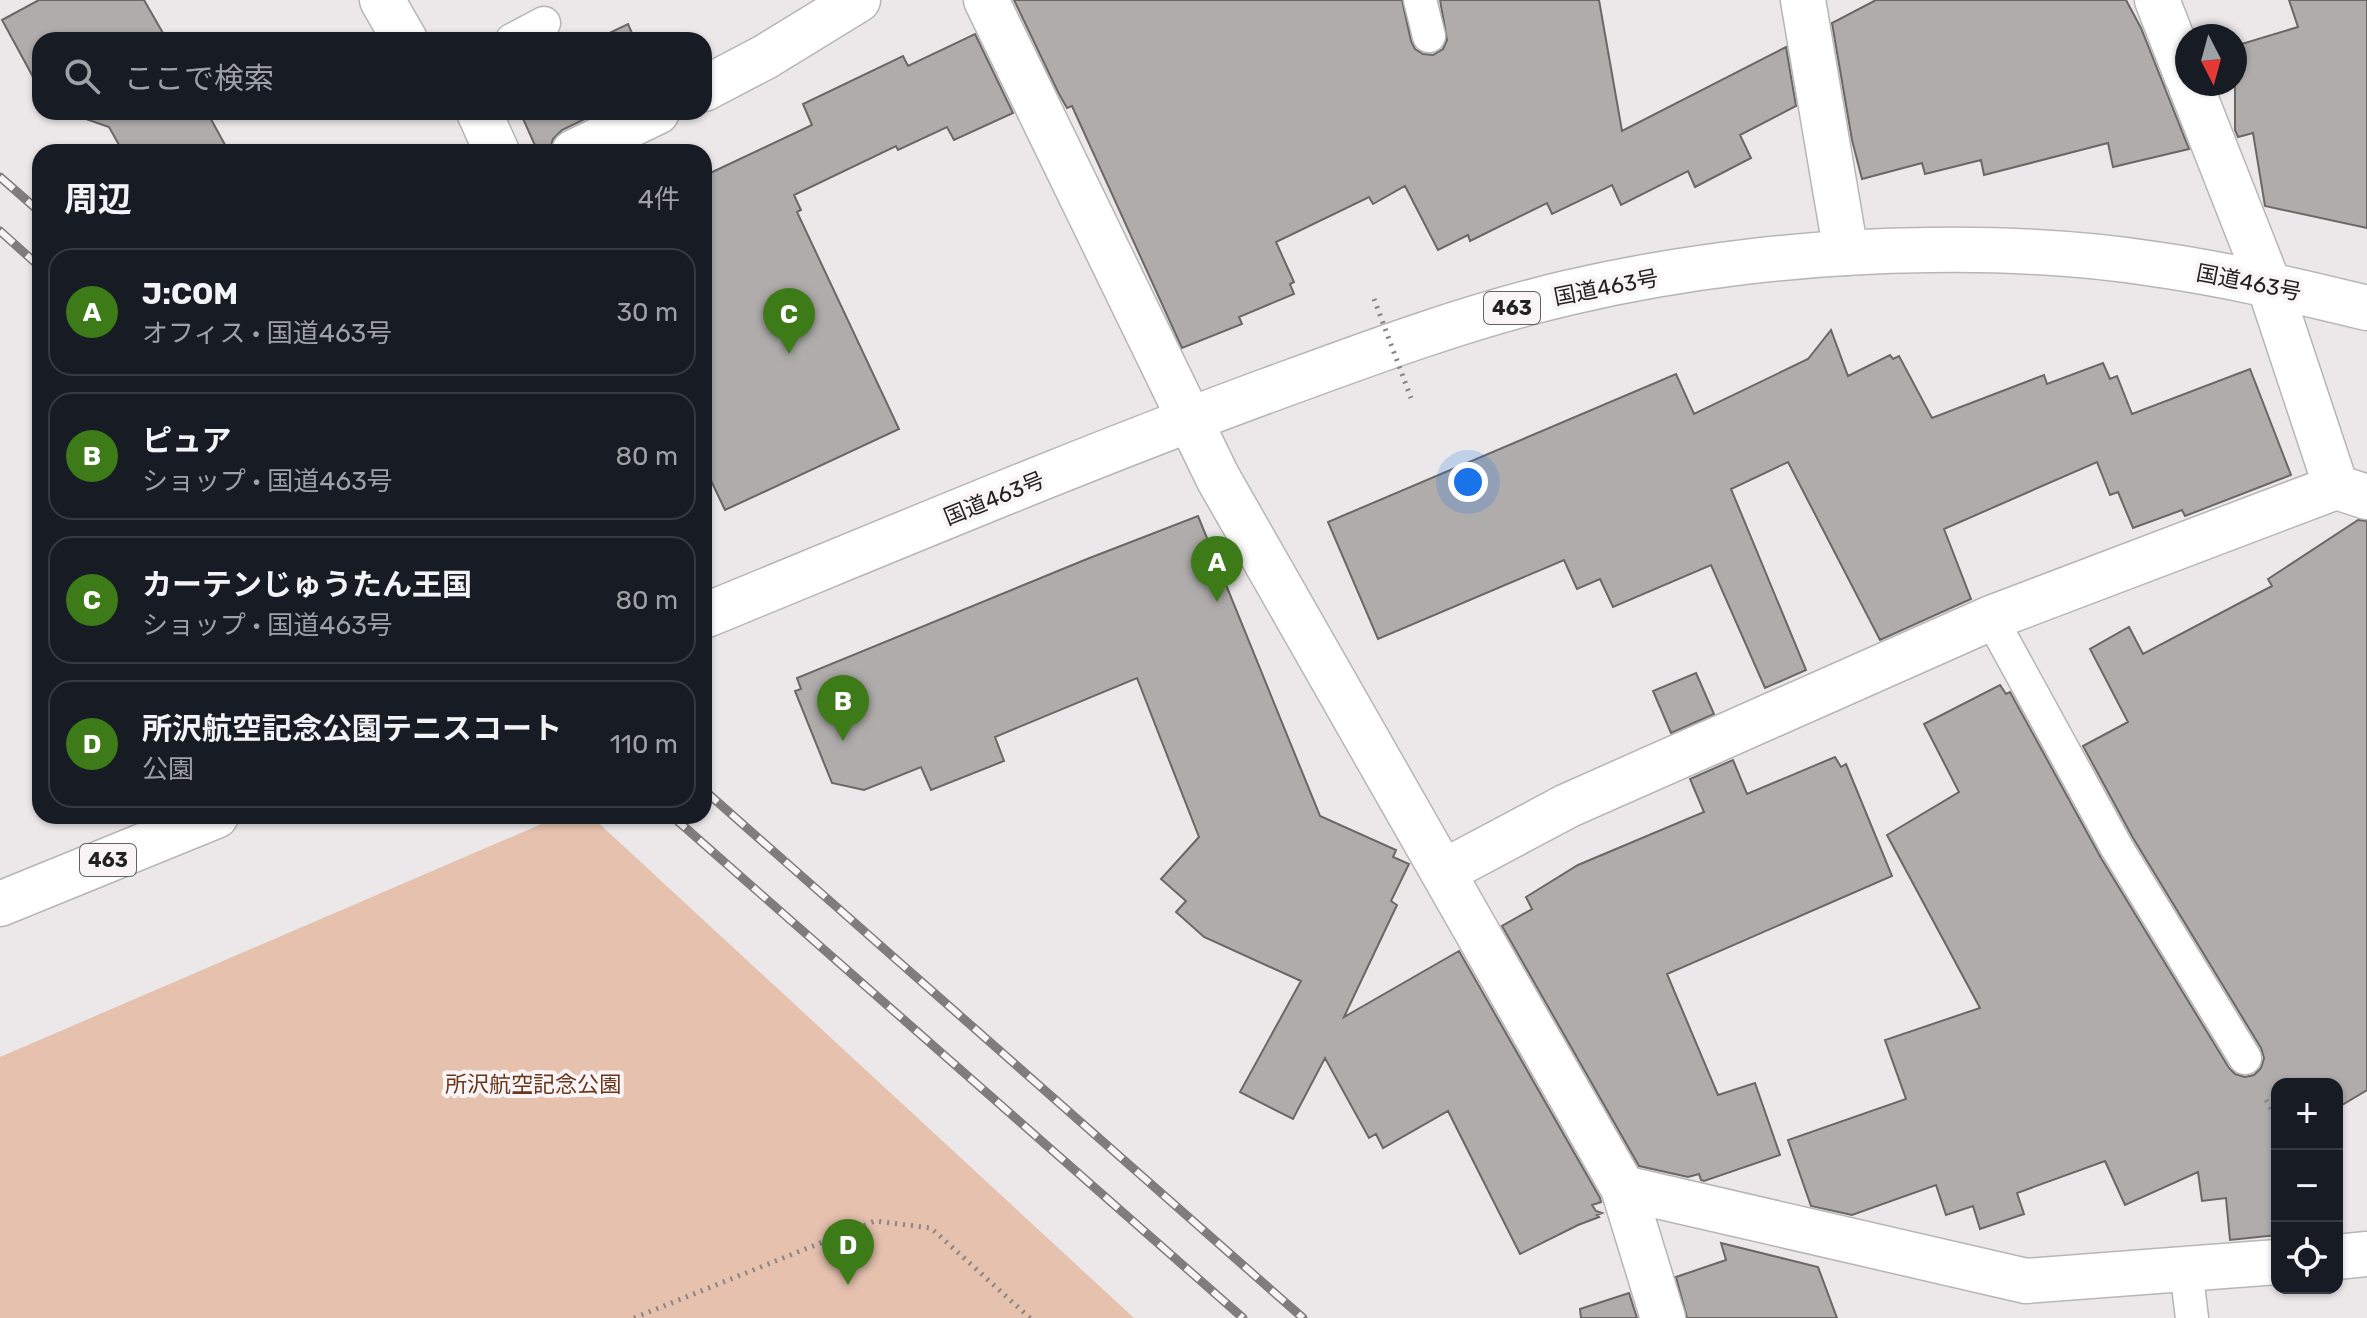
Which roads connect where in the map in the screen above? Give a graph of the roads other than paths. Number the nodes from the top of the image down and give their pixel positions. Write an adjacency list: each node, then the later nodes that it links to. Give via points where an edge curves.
1 (382, 0): 8 (main road)
2 (858, 0): 12 (main road)
3 (986, 0): 21 (main road)
4 (1420, 0): 10 (lane)
5 (1803, 0): 18 (main road)
6 (2157, 0): 11 (main road)
7 (544, 23): 9 (lane)
8 (400, 32)
9 (527, 32)
10 (1429, 36)
11 (2175, 46)
12 (712, 85)
13 (2195, 96): 19 (main road)
14 (483, 120): 16 (main road)
15 (640, 120): 17 (main road)
16 (493, 144)
17 (591, 144)
18 (1846, 253): 19 (main road, 国道463号 / 463, via 2047,254 2152,263); 21 (main road, 国道463号 / 463, via 1698,269 1568,293 1438,328)
19 (2269, 285): 20 (main road, 国道463号 / 463); 22 (main road)
20 (2367, 308)
21 (1188, 420): 23 (main road, 国道463号 / 463); 26 (main road)
22 (2352, 492): 24 (main road)
23 (712, 613)
24 (1991, 618): 26 (main road, via 1567,806); 28 (lane, via 2117,848)
25 (196, 824): 27 (main road, 463)
26 (1443, 872): 29 (main road)
27 (0, 904)
28 (2245, 1058)
29 (1623, 1188): 33 (main road, via 2026,1281); 34 (main road)
30 (2367, 1254): 31 (main road)
31 (2343, 1256)
32 (2271, 1262): 33 (main road)
33 (2186, 1269): 35 (lane)
34 (1663, 1318)
35 (2192, 1318)

